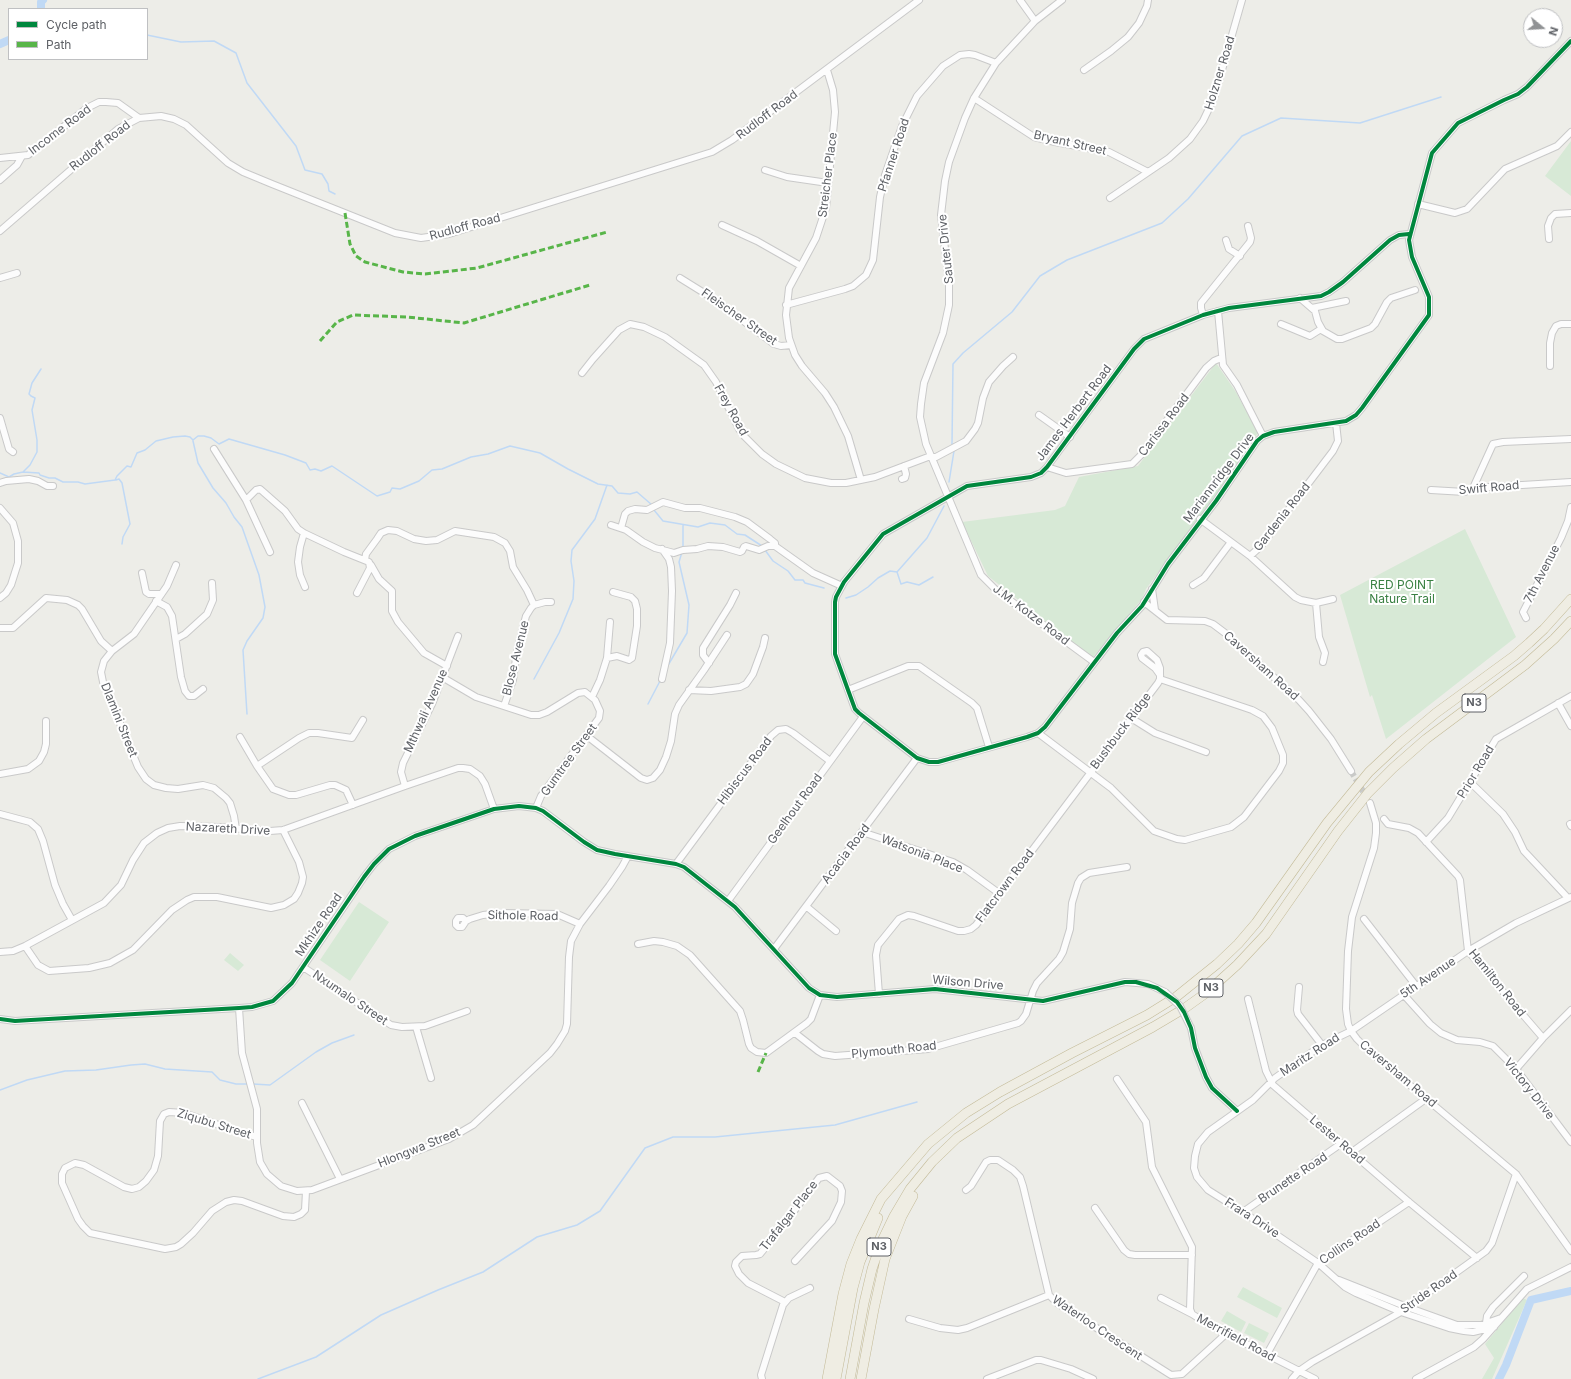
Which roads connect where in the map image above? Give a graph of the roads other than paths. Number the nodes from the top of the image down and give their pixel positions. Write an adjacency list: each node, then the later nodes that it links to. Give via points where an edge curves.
1 (919, 0): 9 (street, Rudloff Road)
2 (1020, 0): 6 (street)
3 (1062, 0): 6 (street, Sauter Drive)
4 (1148, 0): 10 (street, via 1139,23 1128,37)
5 (1242, 0): 17 (street, Holzner Road, via 1214,98 1204,122 1181,148)
6 (1035, 21): 8 (street, Sauter Drive)
7 (1571, 41): 21 (street, Mariannridge Drive, via 1527,88 1468,117 1453,128 1434,149)
8 (996, 63): 11 (street, Sauter Drive); 37 (street, Pfanner Road, via 975,55 960,55 943,66 917,96 902,126 885,175 873,260 866,275 853,286)
9 (827, 70): 12 (street, Rudloff Road, via 712,152 462,230 429,237 395,233 252,176 228,163 192,129 174,119 161,116); 19 (street, Streicher Place, via 833,90 835,112)
10 (1084, 70)
11 (974, 98): 17 (street, Bryant Street, via 1034,136 1109,152); 59 (street, Sauter Drive, via 949,162 941,208 949,305 943,333 924,383 921,404 922,431)
12 (139, 118): 14 (street, Income Road, via 118,103 99,102 87,108 33,151); 25 (street, Rudloff Road, via 118,129)
13 (1571, 132): 21 (street, via 1557,146 1505,169 1467,209 1455,213)
14 (22, 156): 15 (street, Income Road); 18 (street, via 17,165)
15 (0, 158)
16 (765, 170): 19 (street, via 787,177)
17 (1148, 172): 20 (street, Holzner Road)
18 (0, 180)
19 (828, 183): 30 (street, Streicher Place, via 823,220)
20 (1110, 198)
21 (1418, 204): 26 (street, Mariannridge Drive)
22 (1571, 212): 27 (street, via 1555,214 1551,218 1548,226)
23 (722, 225): 30 (street, via 758,241)
24 (1248, 226): 29 (street, via 1251,240)
25 (0, 231)
26 (1409, 234): 35 (street, James Herbert Road, via 1399,235 1390,240 1329,292 1321,296); 51 (street, Mariannridge Drive, via 1412,257 1429,297 1429,315 1356,415)
27 (1549, 239)
28 (1226, 240): 29 (street, via 1229,249)
29 (1240, 256): 40 (street, via 1201,303)
30 (800, 266): 37 (street, Streicher Place, via 789,288)
31 (17, 273): 32 (street)
32 (0, 278)
33 (680, 278): 44 (street, Fleischer Street, via 711,297 774,344)
34 (1415, 290): 43 (street, via 1391,298 1375,324 1366,330 1336,339)
35 (1300, 298): 38 (street); 39 (street, James Herbert Road)
36 (1346, 301): 38 (street)
37 (786, 305): 44 (street, Streicher Place)
38 (1312, 308): 43 (street)
39 (1218, 311): 40 (street, James Herbert Road); 46 (street)
40 (1203, 315): 52 (street, James Herbert Road, via 1144,339)
41 (1281, 324): 43 (street, via 1310,336)
42 (1571, 324): 47 (street, via 1556,326 1552,332)
43 (1321, 329)
44 (790, 345): 63 (street, Fleischer Street, via 802,366 834,407 848,436)
45 (1013, 358): 59 (street, Frey Road, via 989,382 978,423 971,435 961,444 936,458)
46 (1221, 358): 53 (street); 61 (street, Carissa Road, via 1206,368 1132,464 1066,473)
47 (1550, 366)
48 (582, 373): 63 (street, Frey Road, via 615,333 624,326 639,325 665,337 704,365 716,382 734,421 745,437 776,464 817,481 846,483)
49 (1039, 415): 52 (street)
50 (0, 418): 55 (street)
51 (1336, 423): 53 (street, Mariannridge Drive, via 1274,432); 81 (street, Gardenia Road, via 1338,441 1333,451 1260,547)
52 (1070, 436): 61 (street, James Herbert Road)
53 (1263, 436): 73 (street, Mariannridge Drive)
54 (1571, 439): 67 (street, via 1493,444)
55 (8, 444): 56 (street); 58 (street)
56 (0, 447)
57 (214, 449): 70 (street)
58 (13, 452)
59 (932, 457): 60 (street, Frey Road); 69 (street, Sauter Drive)
60 (904, 466): 62 (street, via 906,474); 63 (street, Frey Road)
61 (1048, 467): 69 (street, James Herbert Road, via 1031,477 973,484)
62 (902, 479)
63 (862, 480)
64 (1571, 482): 67 (street, Swift Road)
65 (0, 483): 66 (street, via 29,478)
66 (53, 486)
67 (1472, 488): 68 (street, Swift Road, via 1465,492)
68 (1431, 490)
69 (948, 496): 88 (street, James Herbert Road, via 883,534); 114 (street, J.M. Kotze Road, via 974,560 986,581)
70 (246, 500): 76 (street, via 260,489); 80 (street)
71 (1571, 507): 104 (street, 7th Avenue, via 1561,538 1523,612)
72 (0, 508): 95 (street, via 13,522 18,541 17,566 11,585)
73 (1200, 520): 77 (street, Gardenia Road); 90 (street, Mariannridge Drive)
74 (612, 525): 75 (street)
75 (621, 528): 78 (street, via 628,511 647,510 663,502 735,517 747,522 770,539 775,544); 79 (street, via 650,546)
76 (304, 533): 82 (street); 89 (street, via 298,562)
77 (1230, 542): 81 (street, Gardenia Road); 87 (street, via 1204,578)
78 (772, 546): 79 (street, via 759,550 746,546 740,552 717,546 674,553); 88 (street, via 814,573)
79 (662, 549): 119 (street, via 671,567 672,591 670,644)
80 (270, 552)
81 (1250, 556): 101 (street, via 1295,597)
82 (365, 560): 84 (street); 102 (street, via 366,554 381,533 388,530 432,542 455,531 494,537 505,543 509,549 513,567)
83 (176, 565): 94 (street, Dlamini Street, via 170,581)
84 (371, 565): 92 (street); 117 (street, via 392,593 392,611 398,622 424,653)
85 (142, 573): 94 (street, via 146,592)
86 (212, 583): 110 (street, via 213,600 207,614 185,634)
87 (1192, 584)
88 (842, 586): 122 (street, James Herbert Road, via 835,602 834,647)
89 (305, 587)
90 (1152, 589): 100 (street, Mariannridge Drive); 103 (street)
91 (613, 592): 113 (street, via 636,601 638,618 632,659 617,656)
92 (357, 593)
93 (736, 593): 116 (street, via 704,648 703,655)
94 (161, 594): 98 (street, Dlamini Street)
95 (0, 598)
96 (1333, 599): 101 (street)
97 (1571, 599): 204 (highway, N3, via 1544,629 1514,656 1436,713 1369,772 1327,822 1256,923 1217,964 1176,997 1147,1015 1007,1088 966,1113 928,1144)
98 (156, 601): 110 (street, via 170,610); 112 (street, Dlamini Street, via 134,634)
99 (551, 602): 102 (street, Blose Avenue)
100 (1144, 602): 103 (street, Caversham Road); 114 (street, Mariannridge Drive)
101 (1316, 603): 115 (street, via 1319,637 1325,653)
102 (534, 606): 126 (street, Blose Avenue, via 525,621)
103 (1155, 610): 142 (street, Caversham Road, via 1167,620 1213,624 1225,633 1299,700 1331,740)
104 (1526, 618)
105 (1571, 620): 199 (highway, N3, via 1525,665 1426,739 1368,793 1338,831 1266,934 1206,993 1153,1027 1008,1104)
106 (610, 622): 113 (street)
107 (0, 628): 112 (street, via 13,628 46,598 67,600 82,609 102,641)
108 (727, 635): 116 (street)
109 (458, 636): 117 (street, Mthwali Avenue)
110 (176, 638): 120 (street, via 185,691 189,696 194,696)
111 (765, 638): 121 (street, via 753,674 746,684 711,691)
112 (112, 651): 153 (street, Dlamini Street, via 102,665 103,682 142,774 150,783 160,787 173,789 203,785 214,788 230,803)
113 (607, 658): 124 (street)
114 (1094, 662): 132 (street, Mariannridge Drive)
115 (1324, 662)
116 (709, 663): 121 (street)
117 (447, 666): 118 (street, Mthwali Avenue)
118 (442, 677): 126 (street, via 476,697); 146 (street, Mthwali Avenue, via 403,764 401,772)
119 (662, 679)
120 (204, 689)
121 (689, 690): 133 (street, via 677,710 665,760 656,776 650,780 642,778)
122 (848, 690): 127 (street, James Herbert Road, via 855,709); 135 (street, via 908,666 919,666 977,708)
123 (1571, 696): 125 (street, Prior Road)
124 (592, 697): 126 (street, via 585,692 578,693 539,715); 133 (street, Gumtree Street, via 598,703 600,715)
125 (1558, 703): 131 (street); 145 (street, Prior Road, via 1496,739)
126 (504, 706)
127 (862, 718): 137 (street, James Herbert Road); 139 (street, Geelhout Road)
128 (1132, 718): 136 (street, via 1155,733); 143 (street, Bushbuck Ridge); 143 (street, Bushbuck Ridge, via 1160,677 1263,716 1272,728 1283,755 1283,762 1238,823 1185,840 1154,831 1111,788)
129 (363, 720): 141 (street, via 353,737 309,733)
130 (46, 721): 144 (street, via 46,744 39,762 28,769)
131 (1571, 726)
132 (1038, 734): 135 (street); 143 (street, Bushbuck Ridge)
133 (586, 736): 149 (street, Gumtree Street, via 541,796)
134 (240, 737): 141 (street)
135 (989, 747): 138 (street, via 938,762)
136 (1206, 752)
137 (912, 753): 138 (street, James Herbert Road); 140 (street)
138 (917, 758): 140 (street, Acacia Road)
139 (830, 761): 158 (street, Hibiscus Road, via 793,733 786,729 778,730 770,736); 162 (street, Geelhout Road)
140 (912, 765): 155 (street, Acacia Road)
141 (257, 766): 148 (street, via 269,784 280,793 296,795 336,785 346,790)
142 (1351, 771)
143 (1091, 773): 160 (street, Flatcrown Road)
144 (0, 774)
145 (1470, 782): 156 (street, Prior Road, via 1448,818); 161 (street, via 1503,814 1533,862)
146 (405, 786): 148 (street, Nazareth Drive); 150 (street, Nazareth Drive, via 458,768 466,768 474,771 483,780)
147 (1370, 803): 187 (street, Caversham Road, via 1376,823 1374,848 1352,917 1348,950 1346,1009)
148 (353, 806): 154 (street, Nazareth Drive)
149 (536, 808): 150 (street, Mkhize Road, via 519,806); 157 (street, Mkhize Road, via 591,847 603,852)
150 (494, 809): 174 (street, Mkhize Road, via 415,836 390,849 364,877)
151 (0, 814): 164 (street, via 30,822 38,829 44,841 55,885)
152 (1384, 818): 156 (street, Hamilton Road, via 1388,824 1413,830)
153 (236, 829): 154 (street, Nazareth Drive); 164 (street, Nazareth Drive, via 180,826 157,833 141,848 121,885 111,897)
154 (283, 830): 170 (street, via 302,869 303,877 298,893 284,905 271,908 217,897 194,897 172,910 134,950 110,963 89,968 54,971 43,969)
155 (862, 832): 160 (street, Watsonia Place, via 953,862); 163 (street, Acacia Road)
156 (1426, 842): 172 (street, Hamilton Road, via 1460,880)
157 (628, 856): 158 (street, Wilson Drive); 167 (street, Hlongwa Street)
158 (676, 864): 162 (street, Wilson Drive)
159 (1126, 867): 180 (street, Plymouth Road, via 1089,873 1081,878 1074,892 1070,929 1063,952 1037,983)
160 (1000, 894): 177 (street, Flatcrown Road, via 976,925 964,932 914,916 899,918 878,945 876,956)
161 (1569, 897): 172 (street, 5th Avenue, via 1516,923)
162 (728, 901): 171 (street, Wilson Drive)
163 (806, 907): 168 (street); 171 (street, Acacia Road)
164 (72, 920): 170 (street, Nazareth Drive)
165 (1364, 920): 176 (street)
166 (466, 921): 167 (street, Sithole Road, via 493,913 552,913)
167 (580, 924): 205 (street, Hlongwa Street, via 571,941 569,952 567,1024 550,1053 459,1134)
168 (836, 931)
169 (638, 944): 188 (street, via 662,942 677,946 690,955 740,1011 751,1048 757,1052 766,1053)
170 (25, 946): 173 (street, Nazareth Drive, via 13,951)
171 (774, 950): 178 (street, Wilson Drive, via 809,988)
172 (1468, 951): 176 (street, 5th Avenue); 189 (street, Hamilton Road)
173 (0, 952)
174 (303, 966): 182 (street, Mkhize Road, via 292,983 273,1001); 186 (street, Nxumalo Street, via 388,1024)
175 (1299, 986): 190 (street, via 1298,1014)
176 (1417, 987): 179 (street, 5th Avenue)
177 (879, 994): 178 (street, Wilson Drive, via 837,998); 180 (street, Wilson Drive, via 935,989)
178 (820, 995): 188 (street, via 811,1019)
179 (1404, 995): 187 (street, 5th Avenue); 191 (street, Victory Drive, via 1441,1033 1457,1040 1493,1046)
180 (1031, 1000): 188 (street, Plymouth Road, via 1024,1018 1018,1023 921,1050 828,1055 818,1051); 197 (street, Wilson Drive, bridge, via 1051,1000 1125,982 1148,984 1165,992 1180,1006 1192,1028 1195,1048 1212,1088)
181 (1248, 1000): 194 (street)
182 (239, 1008): 185 (street, Mkhize Road, via 15,1021); 198 (street, Hlongwa Street, via 242,1053 257,1109)
183 (1571, 1010): 189 (street)
184 (467, 1011): 186 (street, Nxumalo Street)
185 (0, 1018)
186 (416, 1027): 192 (street)
187 (1351, 1030): 190 (street, Maritz Road); 195 (street, Caversham Road, via 1356,1039 1368,1050)
188 (794, 1033)
189 (1543, 1038): 191 (street)
190 (1322, 1045): 194 (street, Maritz Road)
191 (1516, 1069): 200 (street, Victory Drive)
192 (431, 1078)
193 (1117, 1079): 212 (street, Merrifield Road, via 1146,1122 1152,1167 1189,1241)
194 (1271, 1082): 197 (street); 201 (street, Lester Road)
195 (1427, 1098): 202 (street); 203 (street, Caversham Road)
196 (302, 1103): 205 (street)
197 (1237, 1111): 210 (street, Frara Drive, via 1208,1132 1198,1144 1194,1168 1197,1177 1208,1190)
198 (257, 1137): 207 (street, Hlongwa Street, via 260,1162 267,1174 281,1186); 207 (street, Ziqubu Street, via 184,1113 169,1112 164,1114 160,1121 158,1156 154,1170 139,1187 124,1187 84,1165 75,1163 65,1168 62,1183 78,1219 90,1233 166,1249 181,1244 212,1211 226,1202 242,1201 283,1216 294,1217 305,1210)
199 (957, 1138): 239 (highway, N3, via 932,1162 910,1189 880,1243 864,1303); 240 (highway, via 917,1189 889,1246 868,1338)
200 (1571, 1142)
201 (1342, 1144): 202 (street, Lester Road); 210 (street, Brunette Road)
202 (1352, 1152): 208 (street, Lester Road)
203 (1516, 1174): 211 (street, Caversham Road); 213 (street, Stride Road, via 1492,1243)
204 (902, 1175): 237 (highway, via 881,1199 851,1264); 238 (highway, N3, via 877,1218 860,1262)
205 (340, 1179): 207 (street, Hlongwa Street)
206 (966, 1190): 221 (street, Waterloo Crescent, via 990,1160 1002,1162 1020,1178)
207 (306, 1191)
208 (1409, 1202): 213 (street, Lester Road); 216 (street, Collins Road)
209 (1095, 1208): 212 (street, via 1128,1254)
210 (1243, 1212): 216 (street, Frara Drive)
211 (1571, 1251)
212 (1192, 1255): 226 (street, Merrifield Road)
213 (1477, 1258): 224 (street, Stride Road)
214 (1571, 1261): 217 (street)
215 (795, 1262): 223 (street, Trafalgar Place, via 832,1221 839,1208 842,1191 840,1186 827,1176 819,1178 760,1254 742,1256 736,1262 739,1274 748,1283)
216 (1318, 1263): 219 (street, Frara Drive); 234 (street, Collins Road)
217 (1569, 1267): 227 (street, via 1527,1289)
218 (1524, 1276): 229 (street, via 1493,1307)
219 (1336, 1278): 224 (street, Frara Drive); 225 (street, Frara Drive, via 1356,1293)
220 (810, 1288): 223 (street)
221 (1049, 1296): 228 (street, via 958,1330); 232 (street, Waterloo Crescent, via 1170,1375 1182,1374)
222 (1160, 1298): 226 (street)
223 (785, 1302): 236 (street, via 761,1375)
224 (1407, 1308): 225 (street, Stride Road); 229 (street, Frara Drive, via 1457,1325)
225 (1401, 1312): 231 (street, Frara Drive, via 1464,1332); 235 (street, Stride Road)
226 (1192, 1314): 232 (street, Merrifield Road)
227 (1501, 1318): 229 (street, Frara Drive); 230 (street)
228 (909, 1319)
229 (1486, 1323)
230 (1494, 1327): 231 (street, Frara Drive); 233 (street)
231 (1478, 1331): 233 (street)
232 (1226, 1333): 234 (street, Merrifield Road)
233 (1483, 1339): 245 (street, via 1474,1347)
234 (1267, 1354): 235 (street, Merrifield Road)
235 (1299, 1371): 243 (street, Stride Road); 244 (street, Merrifield Road)
236 (762, 1379)
237 (827, 1379)
238 (836, 1379)
239 (850, 1379)
240 (862, 1379)
241 (987, 1379): 242 (street, via 1036,1360 1071,1369)
242 (1094, 1379)
243 (1292, 1379)
244 (1315, 1379)
245 (1416, 1379)

